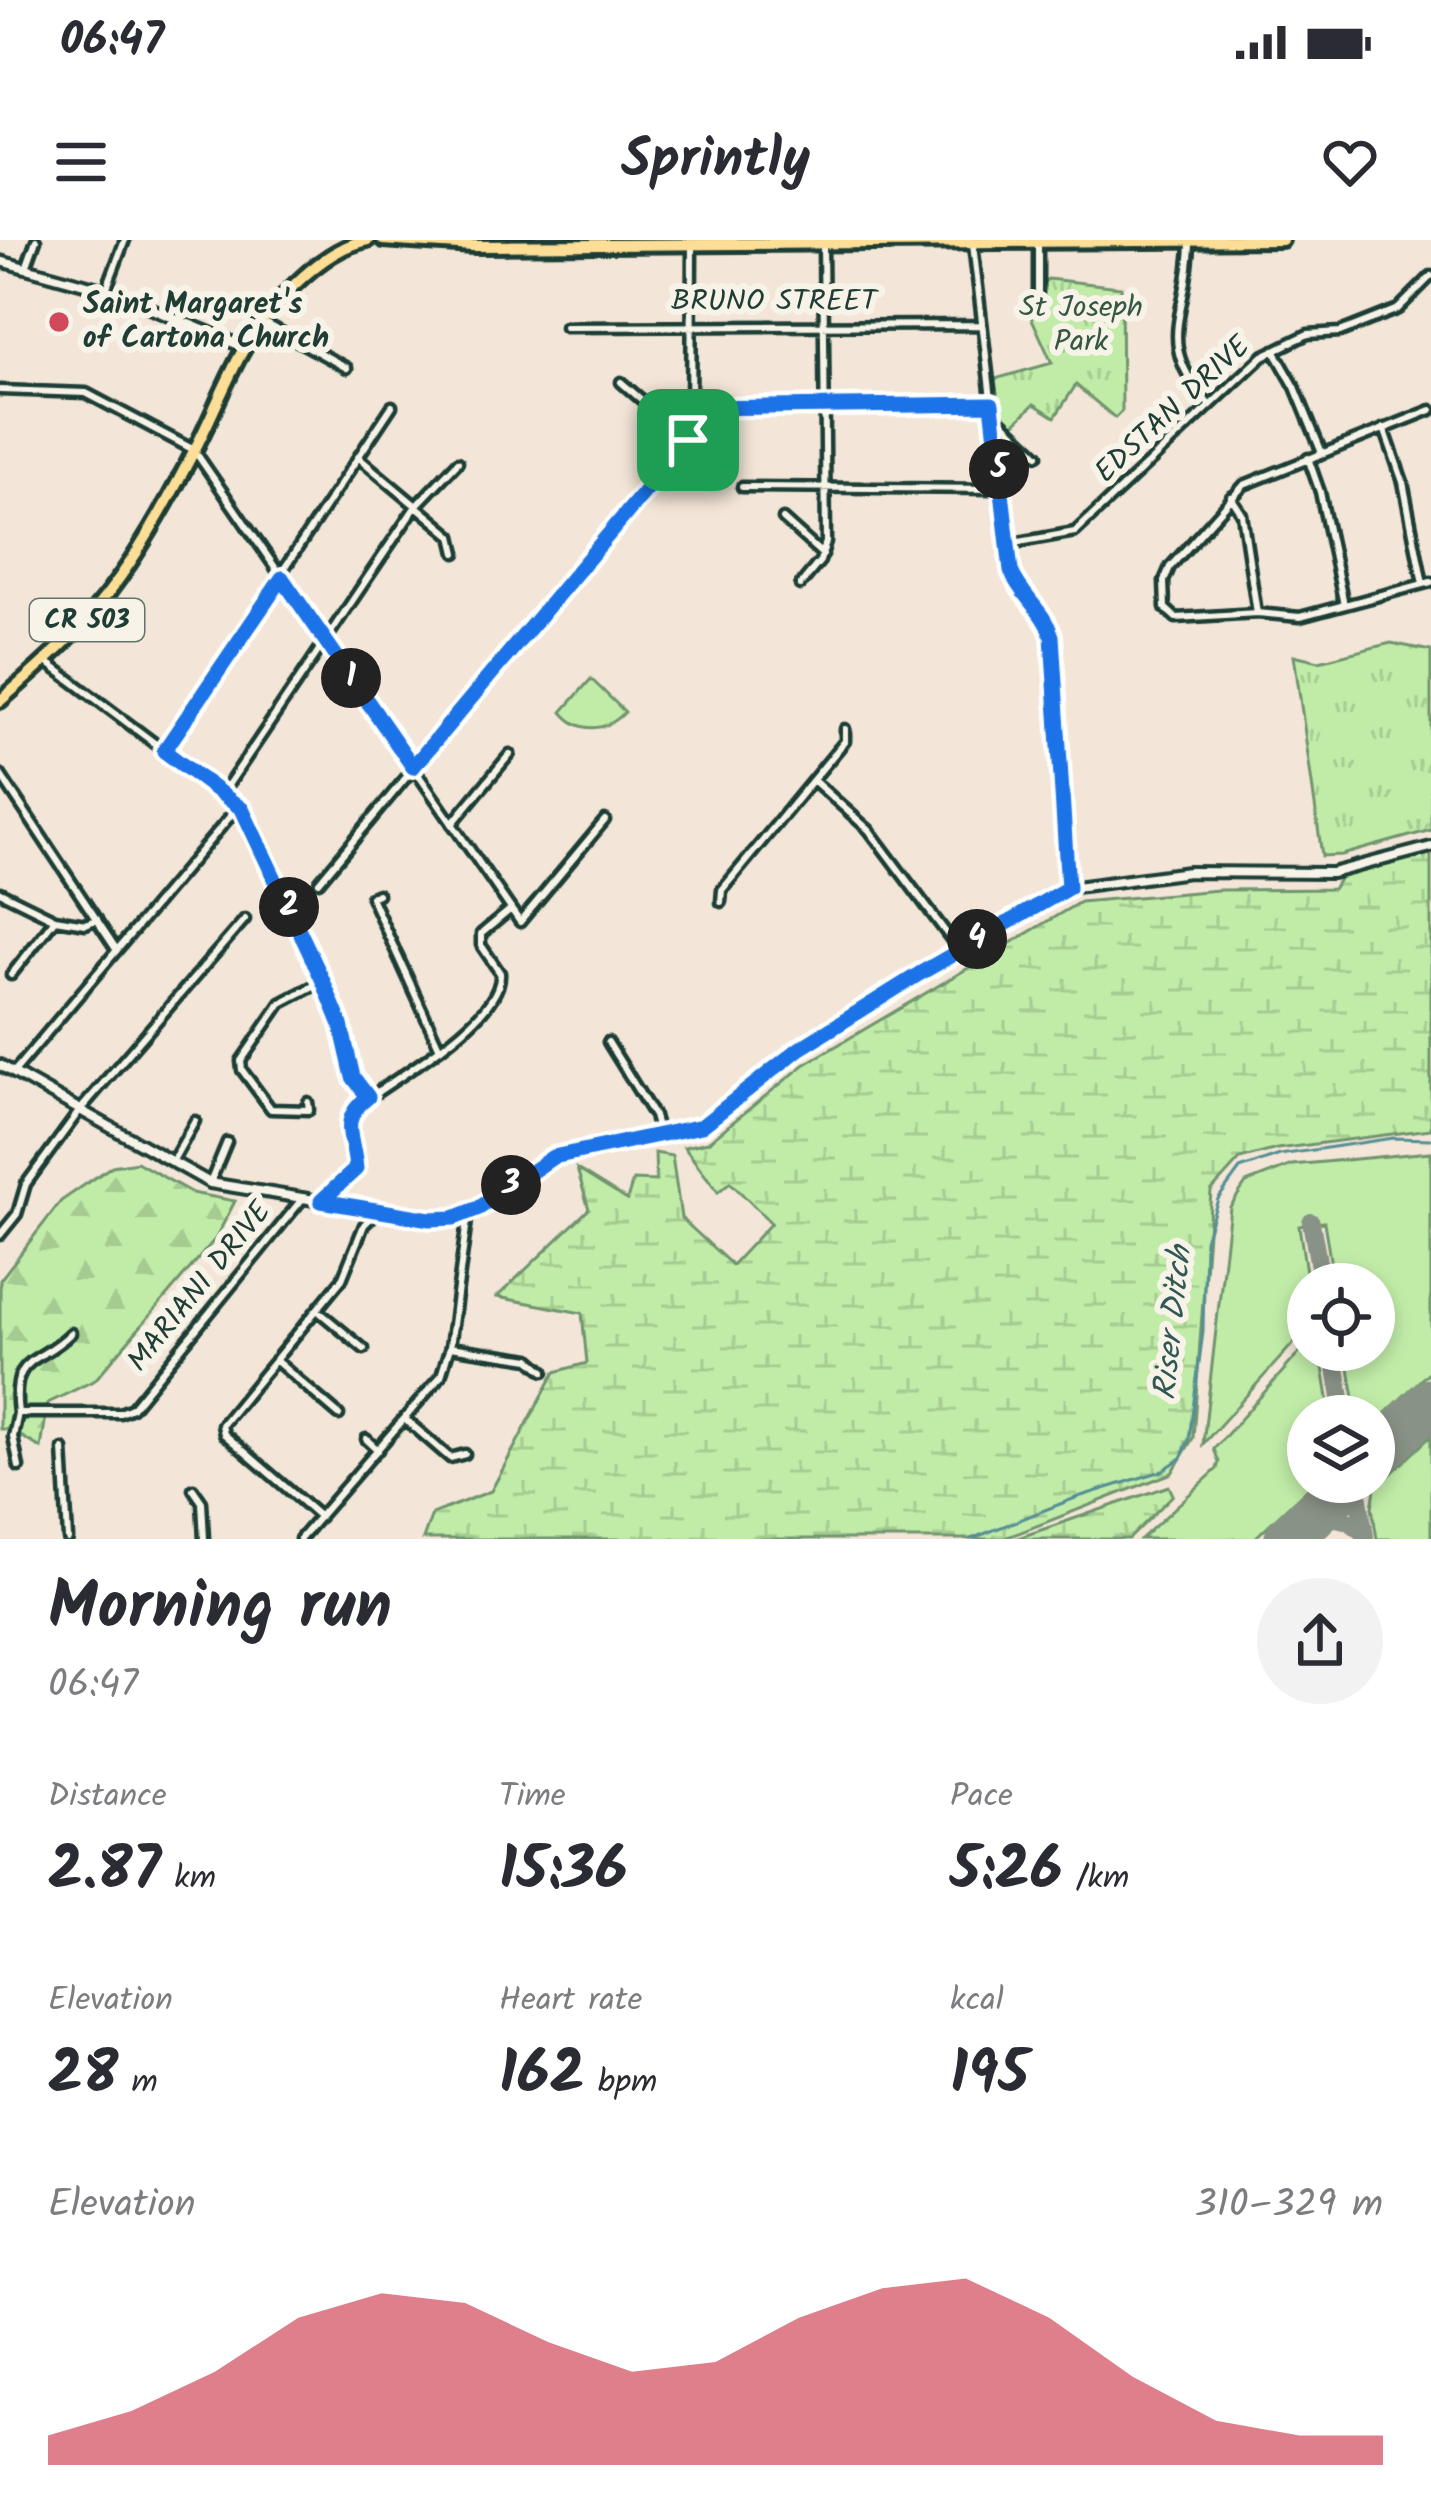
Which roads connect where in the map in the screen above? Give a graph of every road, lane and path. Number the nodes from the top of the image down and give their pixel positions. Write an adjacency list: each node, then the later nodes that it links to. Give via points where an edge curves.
1 (36, 240): 15 (street)
2 (124, 240): 17 (street)
3 (368, 240): 12 (main road, CR 503)
4 (383, 240): 10 (main road)
5 (1282, 240): 9 (main road)
6 (973, 241): 7 (main road); 11 (main road); 20 (street)
7 (1038, 241): 8 (main road); 18 (street)
8 (1117, 241): 9 (main road)
9 (1190, 241): 31 (street, via 1176,350)
10 (670, 242): 13 (main road)
11 (823, 242): 13 (main road); 22 (street)
12 (344, 243): 19 (main road, CR 503)
13 (692, 244): 21 (street)
14 (0, 261): 15 (street)
15 (26, 268): 17 (street)
16 (1431, 276): 25 (street, EDSTAN DRIVE, via 1398,309)
17 (106, 290): 24 (street)
18 (1038, 293)
19 (263, 322): 24 (main road, CR 503); 26 (street)
20 (982, 325): 22 (street, BRUNO STREET); 33 (street)
21 (692, 326): 22 (street, BRUNO STREET); 23 (street, BRUNO STREET); 32 (street)
22 (824, 326): 30 (street)
23 (565, 327)
24 (244, 347): 38 (main road, CR 503)
25 (1274, 350): 31 (street, EDSTAN DRIVE); 39 (street)
26 (347, 368)
27 (621, 382): 34 (street)
28 (0, 389): 38 (street, via 86,393)
29 (392, 406): 41 (street)
30 (824, 406): 32 (street); 33 (street); 45 (street)
31 (1210, 406): 50 (street, EDSTAN DRIVE, via 1084,526)
32 (693, 408): 34 (street); 37 (street)
33 (992, 408): 40 (street); 46 (street)
34 (652, 409): 37 (street)
35 (1431, 410): 36 (street)
36 (1384, 428): 39 (street); 54 (street)
37 (688, 440): 64 (street)
38 (194, 450): 53 (street); 59 (main road, CR 503, via 122,574)
39 (1322, 452): 42 (street)
40 (1037, 455)
41 (359, 458): 48 (street); 53 (street)
42 (1308, 458): 47 (street); 56 (street)
43 (458, 462): 48 (street)
44 (742, 487): 45 (street)
45 (825, 488): 46 (street); 52 (street)
46 (1001, 489): 50 (street)
47 (1232, 496): 57 (street, via 1242,514); 57 (street, via 1166,573 1168,614)
48 (416, 506): 51 (street, via 452,536); 58 (street)
49 (783, 519): 52 (street)
50 (1008, 544): 73 (street, via 1015,581 1052,636)
51 (456, 553)
52 (823, 555): 55 (street)
53 (282, 578): 58 (street); 62 (street)
54 (1427, 583): 56 (street)
55 (800, 585)
56 (1344, 605): 57 (street, via 1290,618)
57 (1257, 614)
58 (324, 640): 64 (street); 67 (street)
59 (48, 663): 60 (main road, CR 503); 62 (street)
60 (0, 701)
61 (845, 729): 66 (street)
62 (164, 751): 67 (street)
63 (510, 754): 70 (street)
64 (413, 767): 70 (street); 72 (street)
65 (0, 774): 80 (street)
66 (813, 780): 76 (street, via 722,890); 82 (street, via 869,830)
67 (222, 794): 68 (street)
68 (238, 807): 81 (street); 84 (street)
69 (605, 820): 77 (street, via 520,922)
70 (452, 824): 77 (street)
71 (1431, 847): 73 (street, via 1332,873 1189,872)
72 (319, 882)
73 (1068, 888): 82 (street)
74 (0, 892): 78 (street)
75 (378, 894): 86 (street, via 371,897)
76 (721, 902)
77 (511, 909): 86 (street, via 481,934 500,973 498,991)
78 (55, 919): 80 (street); 83 (street)
79 (245, 919): 91 (street)
80 (97, 920): 81 (street)
81 (116, 950): 88 (street)
82 (959, 950): 93 (street, via 799,1049 712,1121)
83 (10, 975)
84 (323, 981): 89 (street, via 353,1077); 90 (street, via 281,1003 241,1060 271,1108 309,1110)
85 (608, 1042): 93 (street)
86 (440, 1049): 89 (street)
87 (0, 1065): 88 (street)
88 (13, 1072): 91 (street)
89 (368, 1097): 98 (street, via 348,1120 356,1169)
90 (308, 1102)
91 (80, 1110): 95 (street); 101 (street)
92 (195, 1120): 95 (street)
93 (659, 1138): 100 (street, via 553,1157)
94 (227, 1142): 96 (street)
95 (172, 1162): 96 (street)
96 (210, 1183): 97 (street)
97 (303, 1198): 98 (street); 108 (street, MARIANI DRIVE, via 132,1408)
98 (321, 1201): 99 (street)
99 (379, 1210): 100 (street, via 430,1219); 102 (street)
100 (468, 1214): 104 (street)
101 (0, 1235)
102 (317, 1310): 105 (street); 106 (street)
103 (71, 1333): 108 (street, via 29,1358)
104 (450, 1347): 107 (street, via 530,1359); 110 (street, via 441,1376)
105 (364, 1349)
106 (274, 1360): 109 (street); 117 (street, via 222,1430)
107 (544, 1371)
108 (18, 1413): 115 (street)
109 (338, 1415)
110 (405, 1419): 113 (street); 114 (street, via 450,1458)
111 (365, 1439): 113 (street)
112 (63, 1449): 118 (street)
113 (378, 1450): 117 (street)
114 (465, 1454)
115 (19, 1467)
116 (193, 1490): 119 (street, via 202,1502)
117 (320, 1517): 120 (street)
118 (68, 1539)
119 (204, 1539)
120 (300, 1539)

